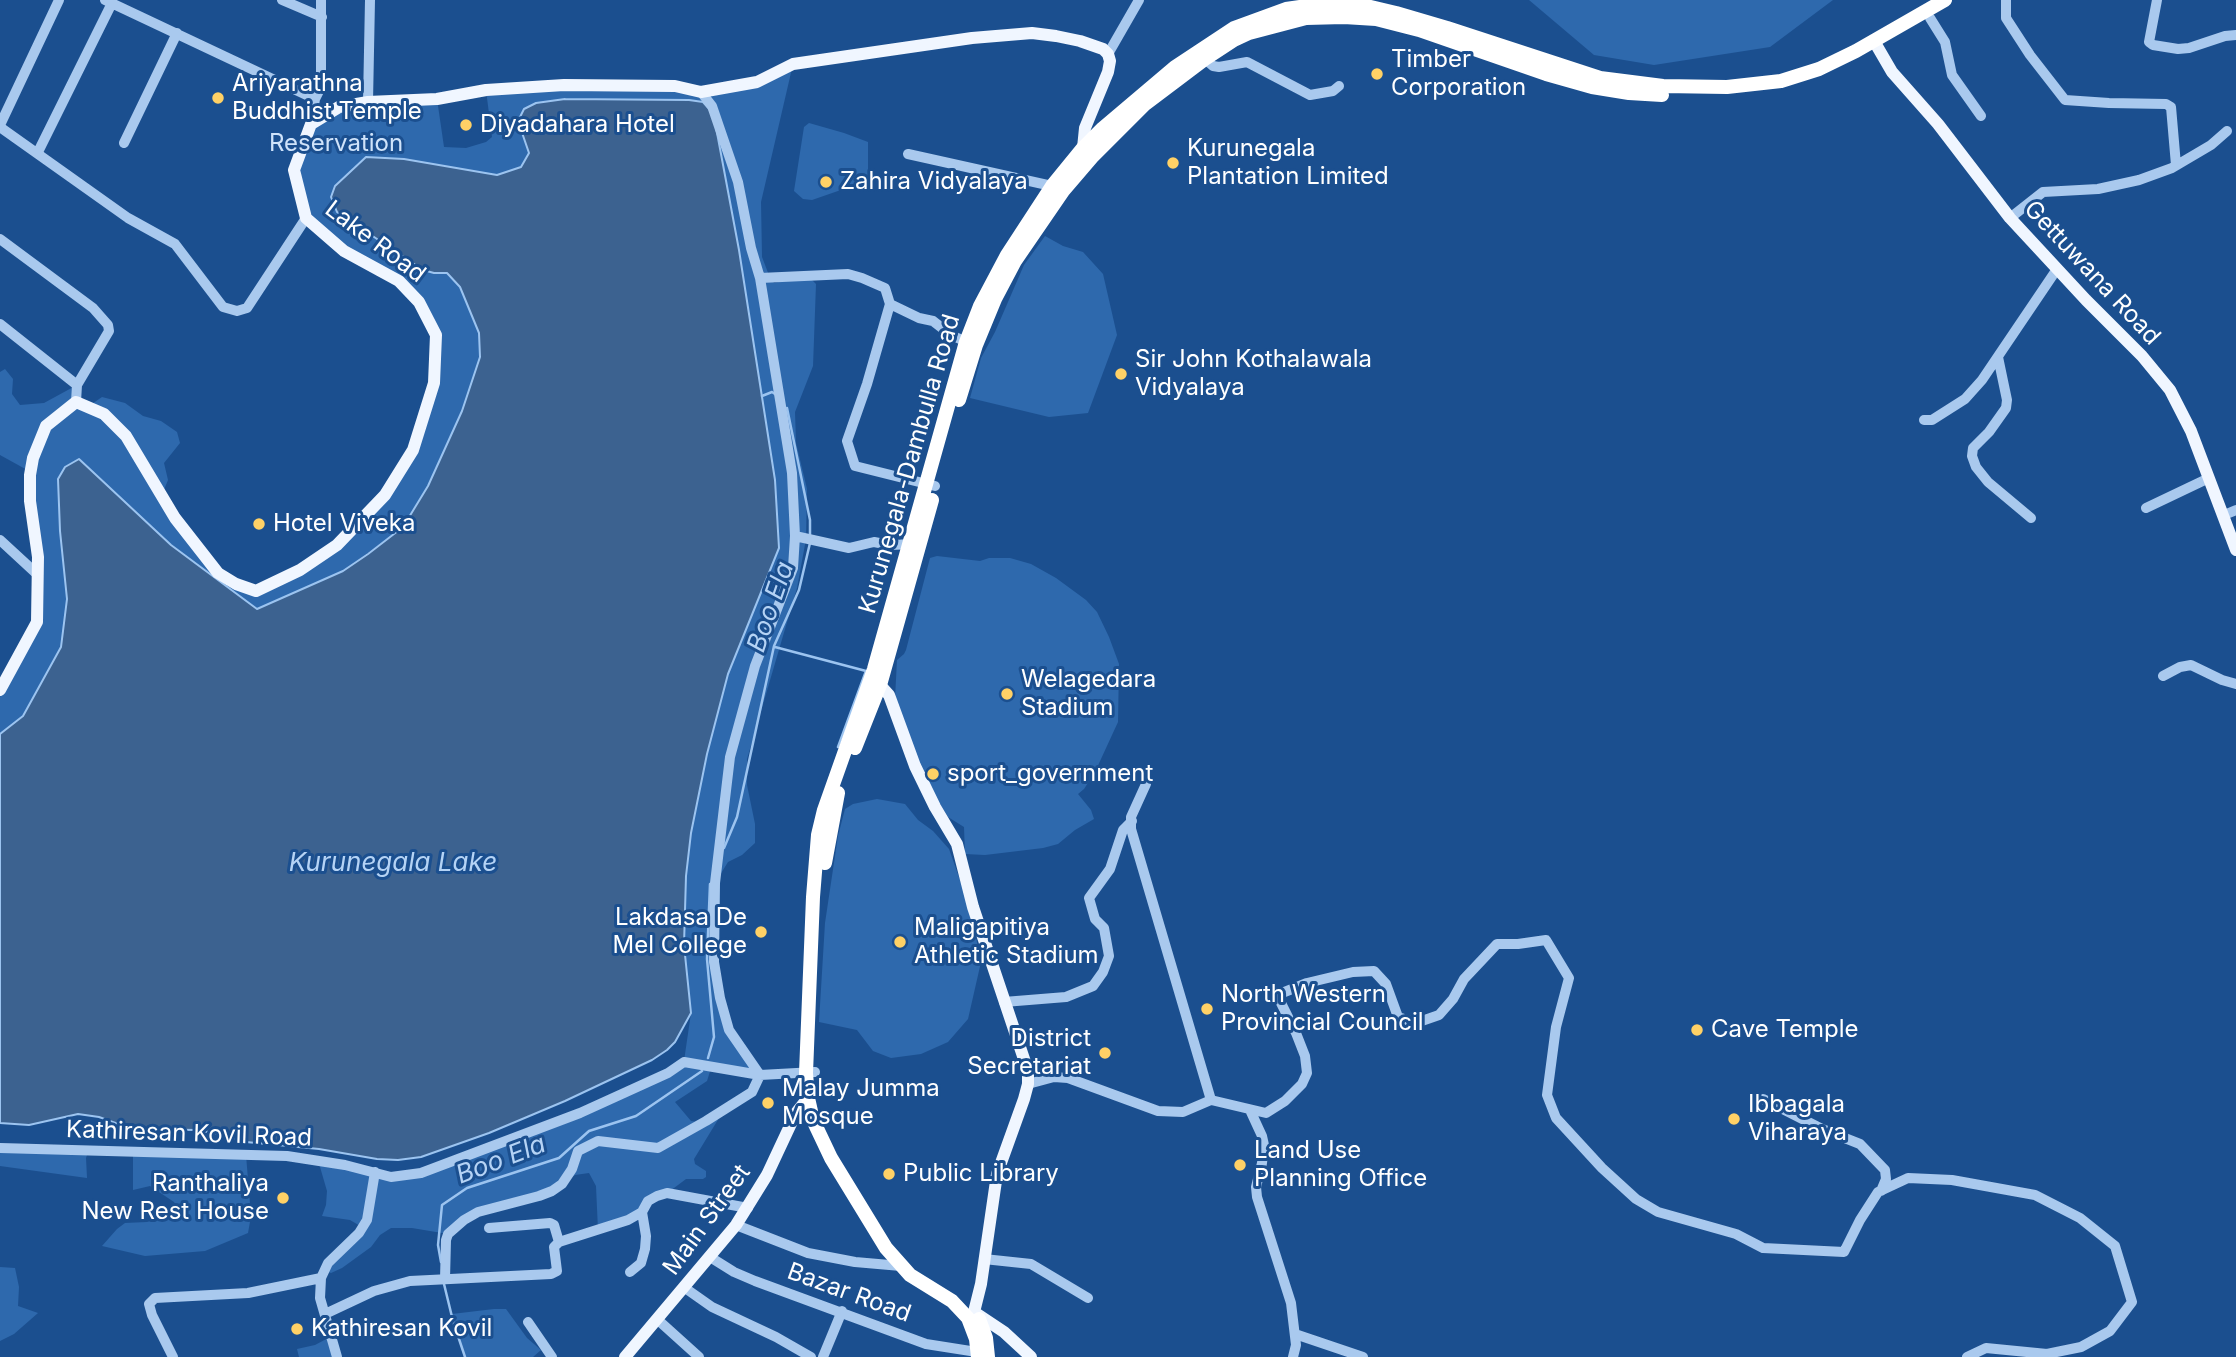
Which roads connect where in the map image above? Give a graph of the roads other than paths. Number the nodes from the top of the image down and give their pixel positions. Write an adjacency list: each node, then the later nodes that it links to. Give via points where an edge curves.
1 (59, 0): 25 (street)
2 (282, 0): 12 (street)
3 (321, 0): 12 (street)
4 (370, 0): 22 (street)
5 (1139, 0): 17 (street)
6 (1945, 0): 16 (highway, Kurunegala-Dambulla Road)
7 (1959, 0): 13 (highway, Kurunegala-Dambulla Road)
8 (2006, 0): 31 (street, via 2006,18 2064,100 2171,107)
9 (2157, 0): 15 (street, via 2153,45 2189,48)
10 (109, 1): 14 (street); 28 (street)
11 (1320, 7): 16 (highway, Kurunegala-Dambulla Road, via 1476,48 1592,87 1645,94 1773,92 1831,74); 18 (highway, Kurunegala-Dambulla Road, via 1234,40); 29 (highway, Kurunegala-Dambulla Road, via 1268,14 1220,36 1153,83)
12 (322, 17): 21 (street, via 321,87)
13 (1930, 18): 16 (highway, Kurunegala-Dambulla Road); 23 (street, via 1945,42 1952,75)
14 (177, 33): 21 (street); 27 (street)
15 (2236, 35)
16 (1876, 44): 34 (main road, Gettuwana Road, via 1892,72)
17 (1108, 54): 20 (main road, via 1069,38 1015,34 793,64 757,82); 29 (main road, via 1108,72 1088,120)
18 (1205, 59): 19 (street, via 1219,67 1247,62 1310,94); 29 (highway, Kurunegala-Dambulla Road)
19 (1339, 86)
20 (701, 92): 22 (main road, via 675,86 564,85); 37 (street, via 712,106 738,182)
21 (315, 99): 24 (street)
22 (368, 102): 24 (main road, via 339,107)
23 (1981, 116)
24 (311, 124): 33 (main road, Lake Road, via 293,170)
25 (0, 126): 28 (street)
26 (2227, 131): 31 (street)
27 (124, 143)
28 (38, 152): 33 (street, via 128,218 175,244 223,307 237,311 247,308)
29 (1088, 152): 32 (highway, Kurunegala-Dambulla Road); 40 (highway, Kurunegala-Dambulla Road, via 1015,261)
30 (908, 154): 32 (street)
31 (2176, 165): 34 (street, via 2098,189 2043,192)
32 (1052, 186): 40 (highway, Kurunegala-Dambulla Road, via 980,306)
33 (306, 218): 43 (main road, Lake Road, via 344,251 399,281 419,302 436,335 434,383 413,450 385,495 337,545 256,591 236,584 218,573 175,518 126,436 104,414)
34 (2010, 218): 36 (main road, Gettuwana Road)
35 (0, 239): 42 (street, via 93,308 108,325 109,331)
36 (2057, 269): 41 (street); 45 (main road, Gettuwana Road, via 2170,390)
37 (760, 278): 38 (street, via 848,274 885,288); 51 (street)
38 (890, 304): 40 (street, via 933,321); 46 (street, via 848,441 855,466)
39 (0, 324): 42 (street)
40 (971, 344): 46 (highway, Kurunegala-Dambulla Road)
41 (1998, 357): 44 (street, via 1965,399 1932,420); 50 (street, via 2006,408 1973,448 1972,456 1988,482)
42 (77, 386): 43 (street)
43 (76, 402): 55 (main road, via 46,426 33,458 30,501)
44 (1924, 420)
45 (2210, 478): 47 (street); 49 (main road, Gettuwana Road)
46 (931, 485): 53 (highway, Kurunegala-Dambulla Road)
47 (2146, 508)
48 (2236, 510): 49 (street)
49 (2224, 516): 54 (main road, Gettuwana Road)
50 (2031, 518)
51 (805, 538): 53 (street, via 849,548 874,542); 64 (street, via 755,666 730,757 715,883 714,962 719,998 729,1030)
52 (0, 540): 55 (street)
53 (915, 544): 57 (highway, Kurunegala-Dambulla Road)
54 (2236, 550)
55 (38, 575): 59 (main road, via 37,622)
56 (2163, 676): 58 (street, via 2191,664)
57 (875, 684): 62 (main road, via 893,703 923,783 957,844); 63 (highway, Kurunegala-Dambulla Road, via 843,777 827,844)
58 (2236, 684)
59 (0, 690)
60 (1146, 784): 61 (street)
61 (1132, 821): 62 (street, via 1123,830 1110,869 1089,898 1095,919 1104,928 1109,956 1103,972 1093,986 1066,997); 68 (street, via 1147,887)
62 (1004, 1002): 65 (main road, via 1028,1071)
63 (811, 1072): 64 (street); 66 (highway, Kurunegala-Dambulla Road); 87 (highway, Kurunegala-Dambulla Road, via 822,1123 892,1242 908,1261 963,1298)
64 (760, 1075): 71 (street, Kathiresan Kovil Road, via 684,1062 580,1113 421,1173 391,1177); 83 (street, via 752,1092 657,1147 598,1141 578,1151 567,1177 552,1191 464,1220 448,1234)
65 (1028, 1084): 68 (street, via 1068,1078 1158,1111 1183,1112); 79 (main road, via 997,1174)
66 (808, 1098): 73 (main road, Main Street); 80 (highway, Kurunegala-Dambulla Road, via 831,1158)
67 (1763, 1099): 72 (street, via 1860,1144 1885,1170)
68 (1211, 1100): 69 (street)
69 (1250, 1110): 72 (street, via 1266,1113 1276,1107 1302,1084 1307,1073 1296,1032 1277,995 1307,983 1374,971 1386,984 1398,1017 1416,1023 1439,1015 1497,944 1546,940 1569,978 1556,1027 1547,1095 1556,1118 1636,1199 1658,1212 1736,1234 1763,1248 1844,1252); 91 (street, via 1264,1145 1257,1197 1291,1303)
70 (0, 1148): 71 (street, Kathiresan Kovil Road, via 287,1156)
71 (375, 1172): 82 (street, via 367,1220)
72 (1881, 1191): 103 (street, via 1909,1178 1952,1180 2035,1195 2080,1218 2115,1246 2132,1302 2110,1331 2081,1347 2047,1354 1986,1348)
73 (748, 1208): 74 (street, via 667,1193 649,1201); 75 (main road, Main Street)
74 (642, 1212): 77 (street); 81 (street, via 645,1249 641,1263)
75 (736, 1225): 78 (main road, Main Street); 80 (street, via 808,1253)
76 (489, 1228): 77 (street, via 550,1223)
77 (559, 1242): 83 (street, via 554,1247 557,1271 551,1273)
78 (710, 1257): 84 (main road, Main Street); 86 (street, Bazar Road, via 755,1281)
79 (984, 1259): 85 (street, via 1031,1264); 87 (main road)
80 (901, 1266): 92 (highway, Kurunegala-Dambulla Road, via 964,1312)
81 (630, 1272)
82 (321, 1278): 88 (street); 93 (street, via 248,1293 155,1298 149,1304 152,1315)
83 (445, 1279): 88 (street, via 386,1288)
84 (685, 1288): 89 (main road, Main Street); 98 (street, via 712,1307)
85 (1088, 1298)
86 (842, 1311): 92 (street, Bazar Road, via 926,1344); 99 (street)
87 (974, 1312): 92 (highway, Kurunegala-Dambulla Road, via 985,1333); 100 (main road)
88 (325, 1314): 94 (street)
89 (658, 1320): 96 (main road, Main Street); 97 (street)
90 (528, 1322): 95 (street)
91 (1295, 1334): 101 (street); 102 (street)
92 (983, 1355)
93 (173, 1357)
94 (337, 1357)
95 (552, 1357)
96 (625, 1357)
97 (699, 1357)
98 (811, 1357)
99 (823, 1357)
100 (1031, 1357)
101 (1293, 1357)
102 (1363, 1357)
103 (1967, 1357)

